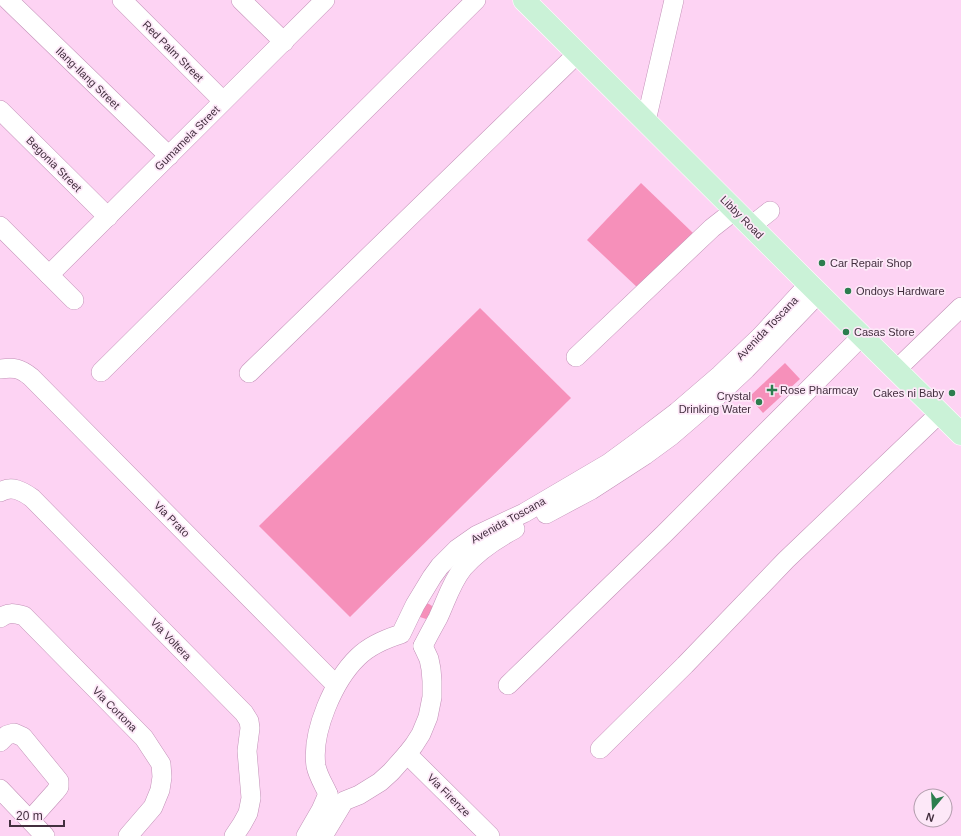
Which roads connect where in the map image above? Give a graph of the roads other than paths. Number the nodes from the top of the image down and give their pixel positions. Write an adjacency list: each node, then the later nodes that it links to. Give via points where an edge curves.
1 (8, 0): 13 (street, Ilang-Ilang Street)
2 (122, 0): 10 (street, Red Palm Street)
3 (241, 0): 8 (street)
4 (325, 0): 8 (street, Gumamela Street)
5 (476, 0): 27 (street)
6 (524, 0): 9 (main road, Libby Road)
7 (674, 0): 12 (street)
8 (284, 42): 10 (street, Gumamela Street)
9 (578, 53): 12 (main road, Libby Road); 28 (street)
10 (223, 101): 13 (street, Gumamela Street)
11 (0, 110): 16 (street, Begonia Street)
12 (646, 121): 14 (main road, Libby Road)
13 (168, 156): 16 (street, Gumamela Street)
14 (735, 210): 17 (main road, Libby Road); 24 (street, via 712,228)
15 (770, 211): 17 (street)
16 (108, 217): 19 (street, Gumamela Street)
17 (751, 226): 20 (main road, Libby Road)
18 (3, 234): 19 (street)
19 (49, 275): 21 (street)
20 (814, 288): 23 (main road, Libby Road); 32 (street, Avenida Toscana, via 787,317 760,337 720,375 675,423 639,441)
21 (74, 300)
22 (961, 307): 26 (street)
23 (862, 336): 26 (main road, Libby Road); 39 (street)
24 (576, 357)
25 (0, 369): 38 (street, Via Prato, via 11,367 31,377)
26 (896, 370): 29 (main road, Libby Road)
27 (101, 372)
28 (249, 373)
29 (940, 413): 30 (main road, Libby Road); 41 (street, via 786,560)
30 (961, 434)
31 (0, 492): 48 (street, Via Voltera, via 12,488 32,498 244,713 250,728 247,751 251,798 248,813)
32 (526, 518): 33 (street, Avenida Toscana, via 501,523 472,539 457,549); 34 (street, Avenida Toscana, via 486,546 464,568)
33 (432, 577): 34 (street); 36 (street, Avenida Toscana, via 415,604)
34 (451, 588): 37 (street, Avenida Toscana)
35 (0, 618): 47 (street, Via Cortona, via 7,614 24,616 144,738 161,764 160,790 153,807)
36 (401, 634): 37 (street); 38 (street, via 370,647 346,670)
37 (423, 646): 42 (street, via 431,669 432,697 428,718)
38 (336, 685): 44 (street, via 321,723 316,752 316,767 321,779)
39 (508, 685)
40 (0, 742): 45 (street, via 7,735 14,733 22,737 59,781 59,787)
41 (600, 749)
42 (408, 754): 44 (street, via 380,782 359,795); 51 (street, Via Firenze)
43 (0, 789): 45 (street)
44 (336, 797): 49 (street, via 321,810); 50 (street)
45 (30, 820): 46 (street)
46 (45, 836)
47 (128, 836)
48 (234, 836)
49 (306, 836)
50 (323, 836)
51 (490, 836)

